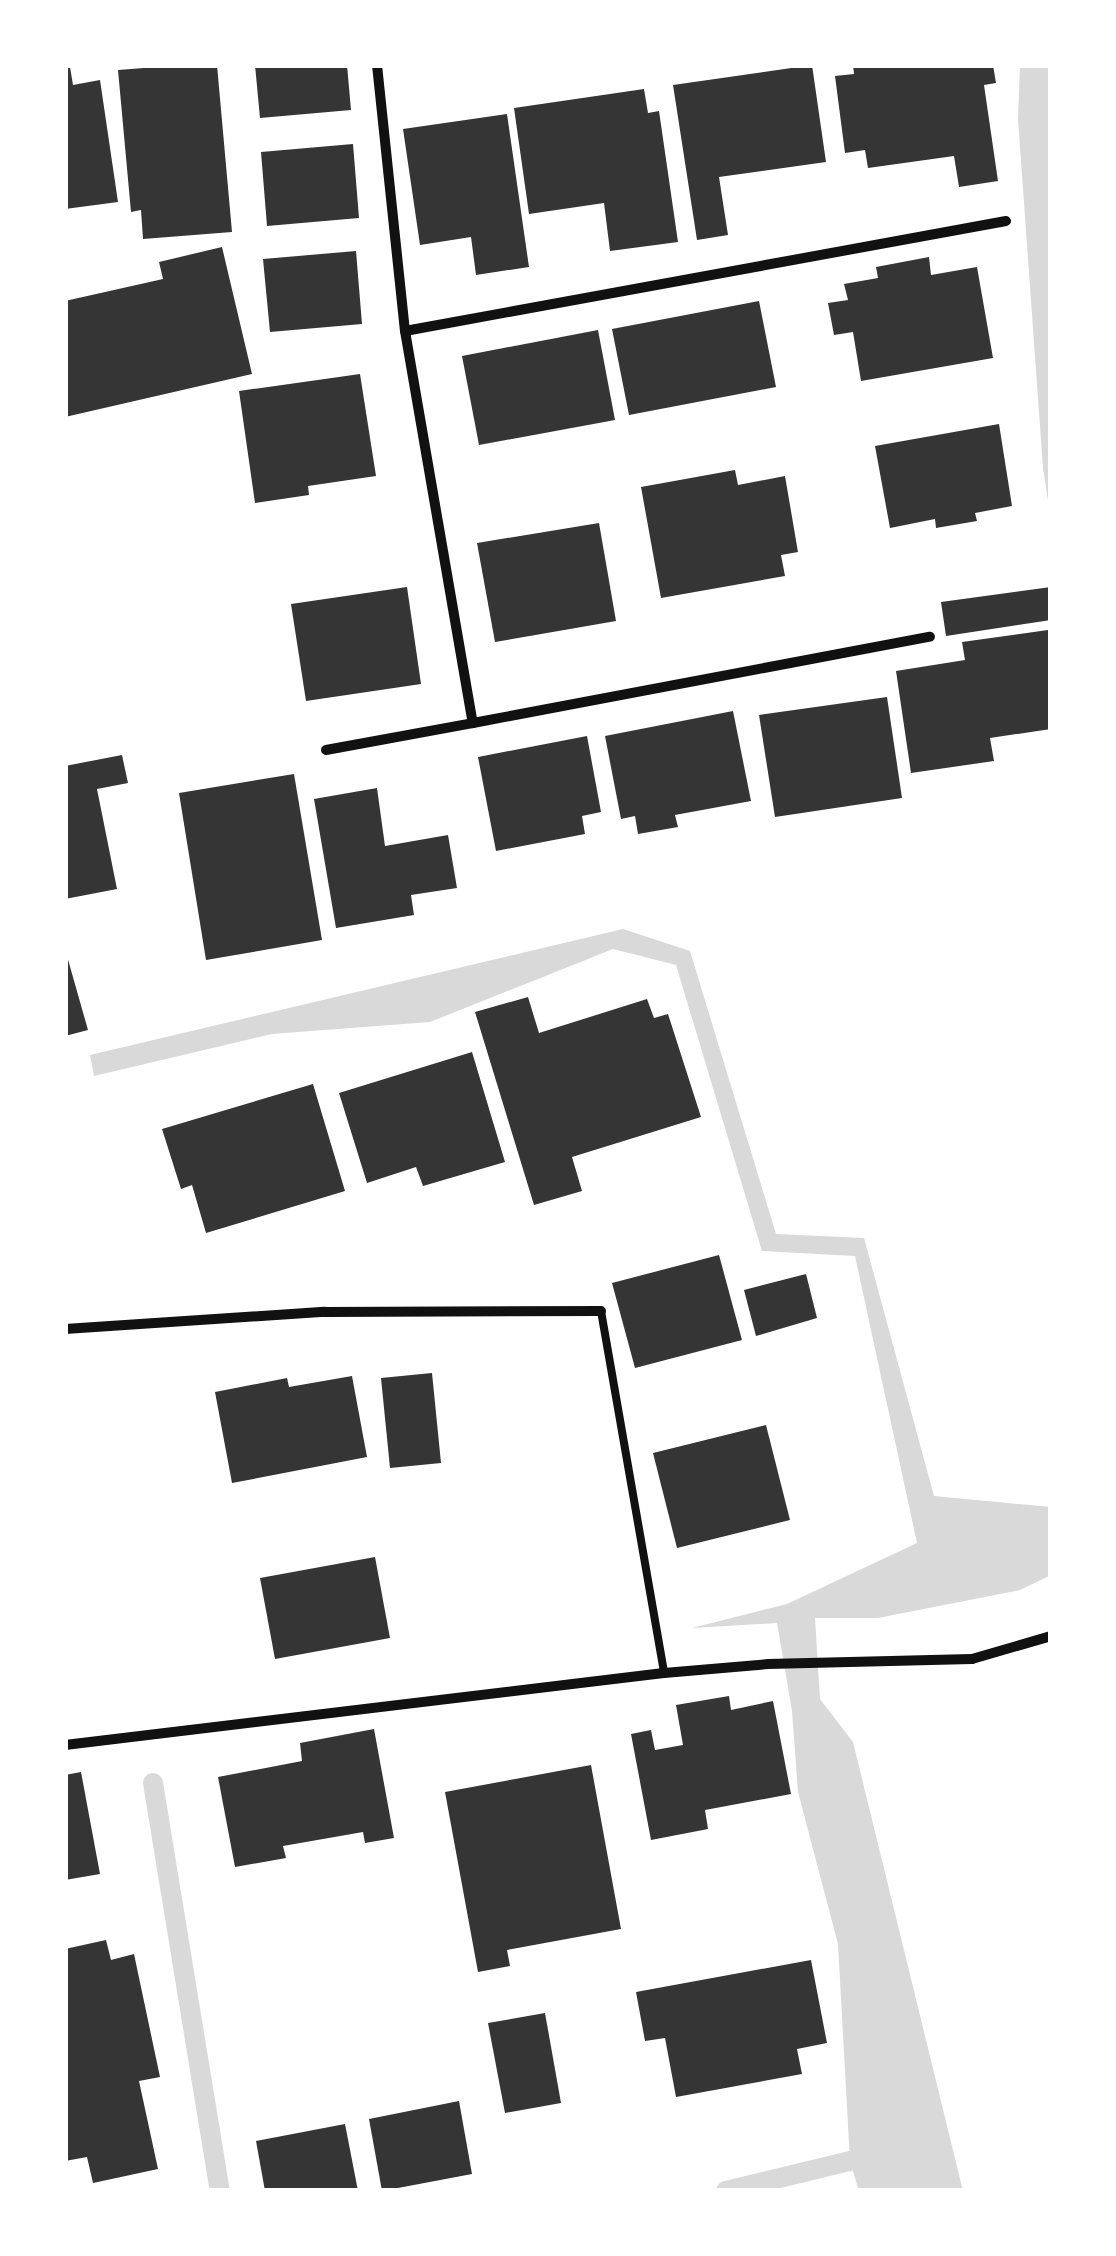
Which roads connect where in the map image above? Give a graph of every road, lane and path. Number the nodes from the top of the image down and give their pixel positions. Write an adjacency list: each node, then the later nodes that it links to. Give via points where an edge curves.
1 (377, 65): 3 (street)
2 (1006, 221): 3 (street)
3 (405, 331): 5 (street)
4 (930, 636): 5 (street)
5 (473, 723): 6 (street)
6 (326, 750)
7 (601, 1311): 8 (street, via 324,1312); 10 (lane)
8 (65, 1329)
9 (1051, 1636): 10 (street, via 972,1659)
10 (664, 1673): 11 (street)
11 (65, 1744)

